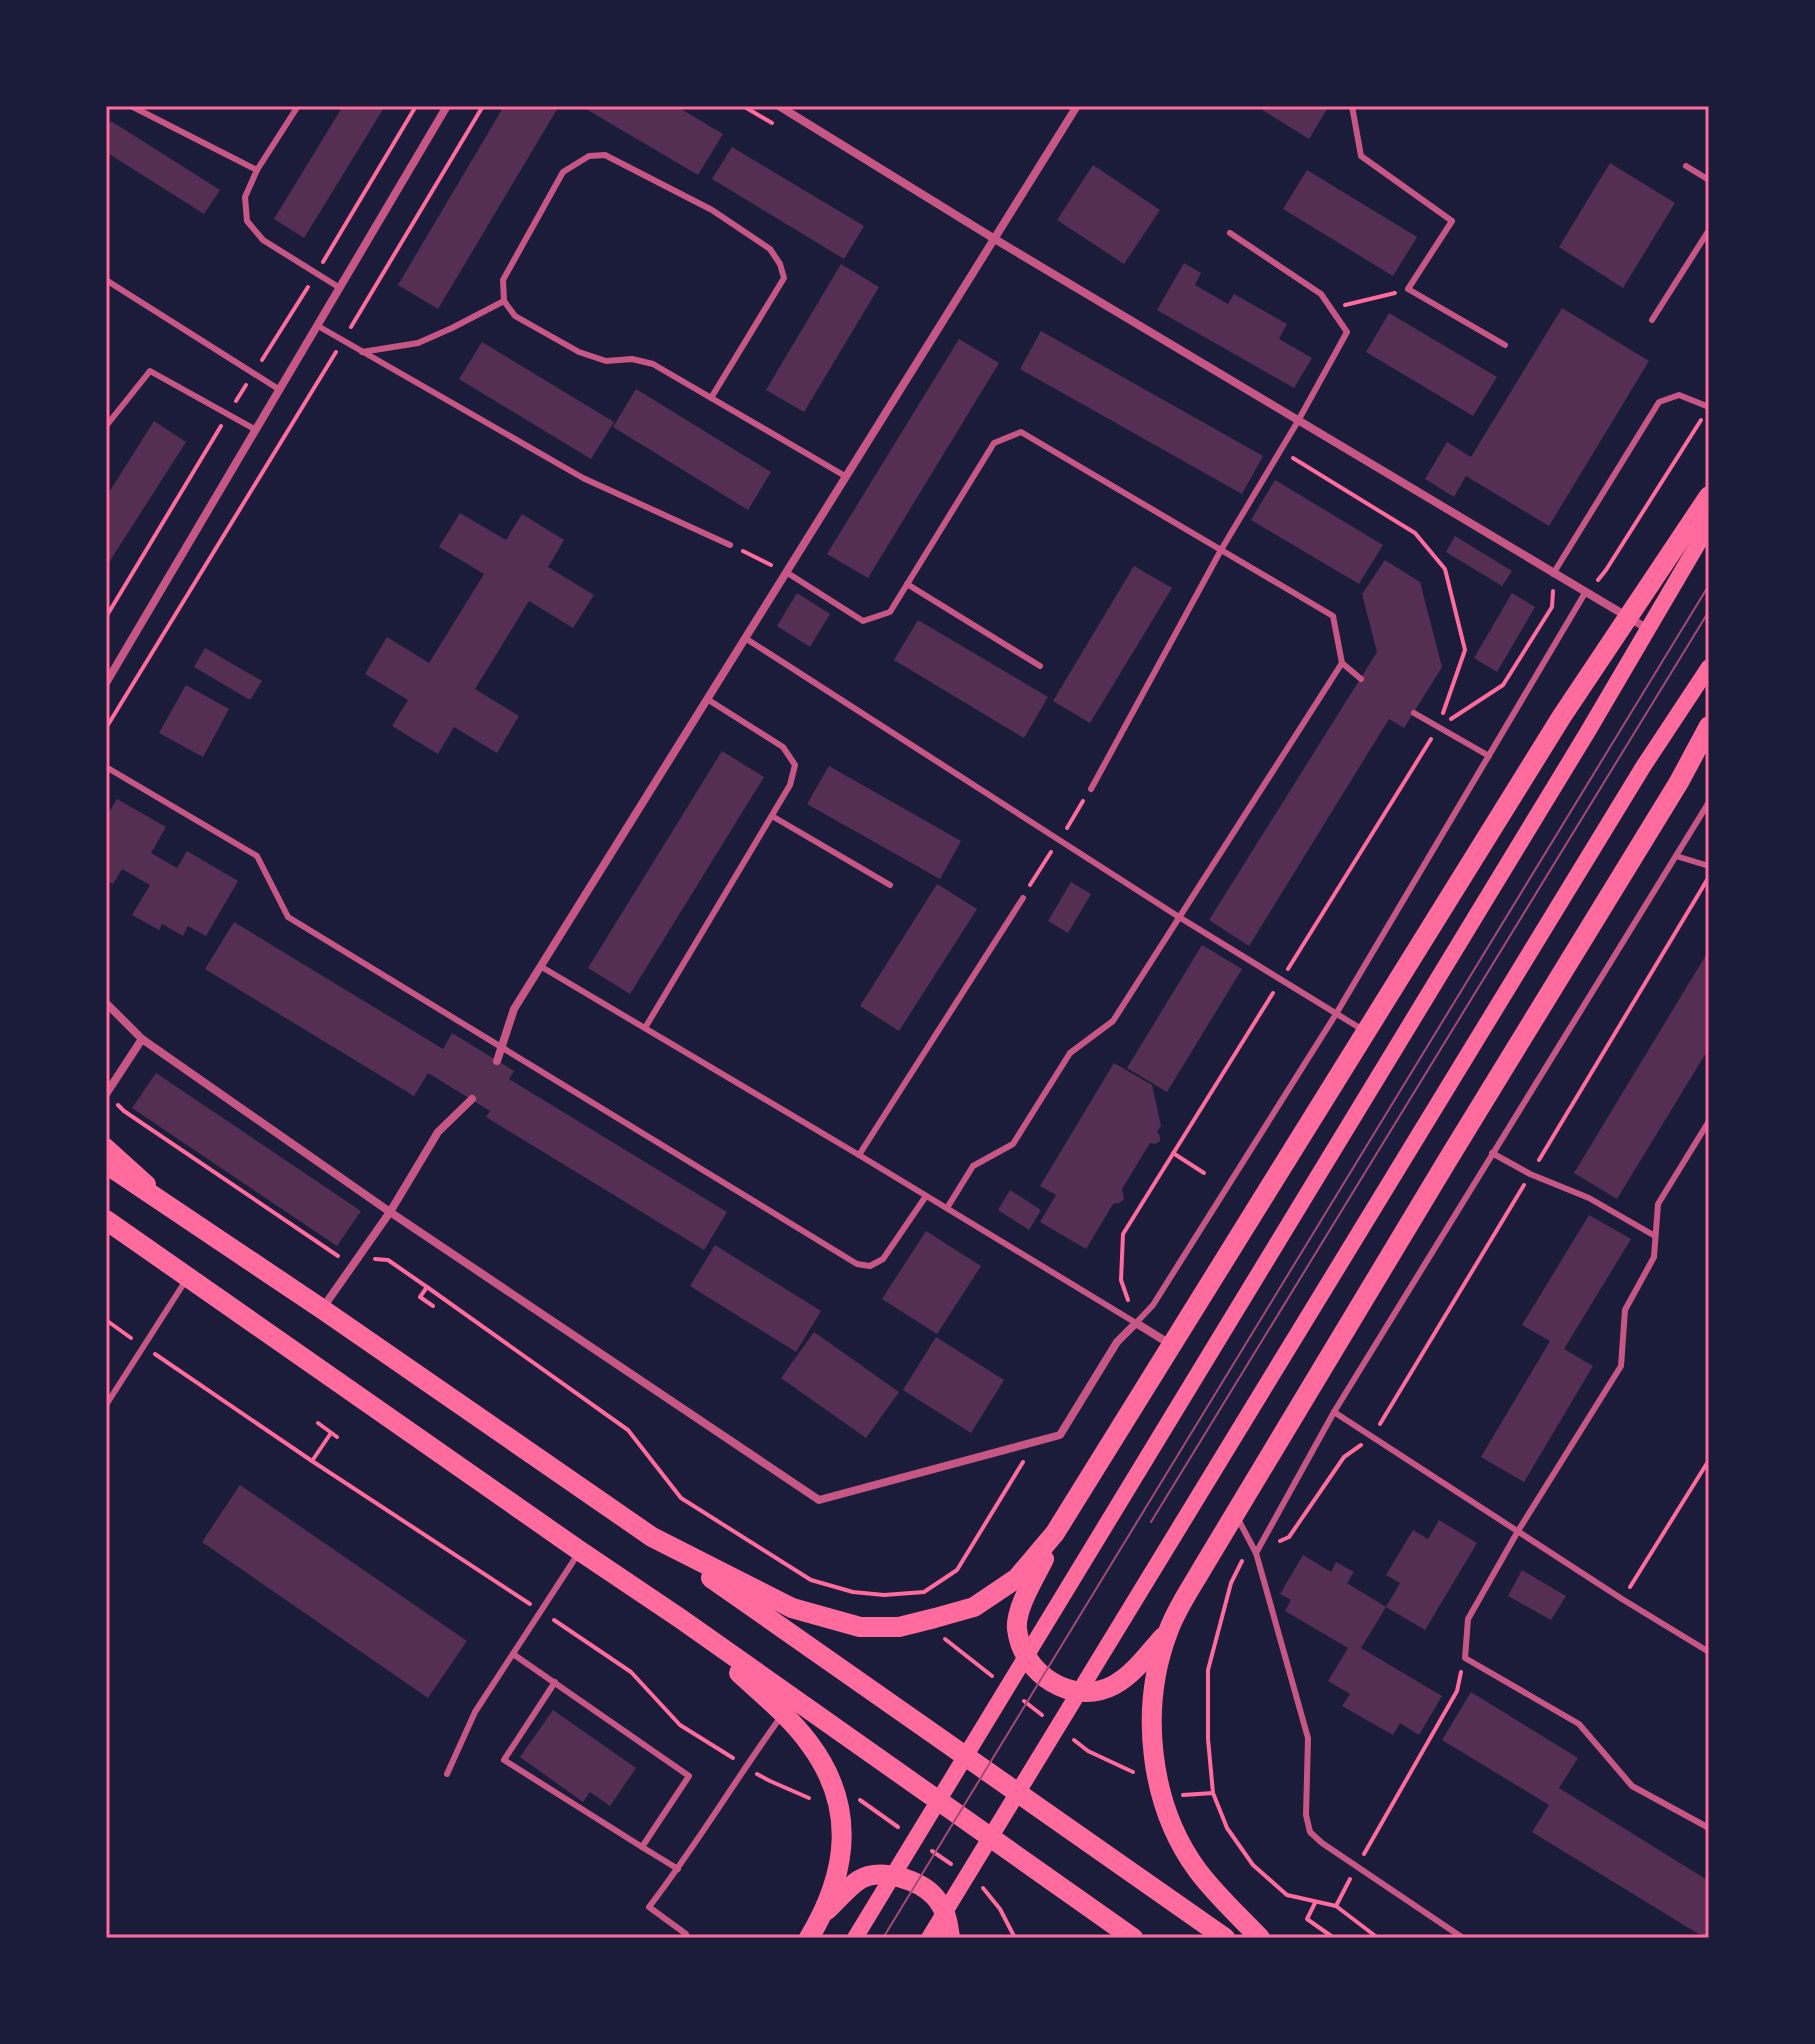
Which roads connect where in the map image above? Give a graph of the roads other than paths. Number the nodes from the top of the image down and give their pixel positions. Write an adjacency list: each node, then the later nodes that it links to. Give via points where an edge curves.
1 (131, 106): 8 (lane)
2 (298, 106): 8 (lane)
3 (447, 106): 14 (street)
4 (779, 106): 12 (street)
5 (1077, 106): 12 (street)
6 (1352, 106): 18 (lane, via 1361,156 1452,221 1408,289)
7 (1686, 166): 9 (lane)
8 (257, 170): 14 (lane, via 245,197 247,221 263,240)
9 (1709, 180)
10 (1709, 230): 16 (lane)
11 (1230, 233): 23 (lane, via 1321,294 1347,332)
12 (993, 238): 23 (street); 26 (street)
13 (106, 280): 20 (lane)
14 (340, 288): 17 (street)
15 (504, 301): 19 (lane, via 418,343); 21 (lane, via 515,316 579,352 606,361 653,364); 21 (lane, via 503,280 563,172 589,156 605,155 712,210 770,249 780,264 784,278)
16 (1652, 320)
17 (318, 326): 19 (lane); 20 (street)
18 (1505, 345)
19 (362, 352): 29 (lane, via 583,478)
20 (280, 390): 25 (street)
21 (711, 398): 26 (lane)
22 (1709, 407): 32 (lane, via 1679,395 1659,402)
23 (1298, 421): 30 (lane); 32 (street)
24 (106, 427): 25 (lane, via 150,371)
25 (256, 430): 42 (street)
26 (845, 476): 31 (street)
27 (1709, 496): 35 (main road)
28 (1709, 525): 36 (main road)
29 (730, 545)
30 (1221, 550): 33 (lane, via 1021,432 994,443); 38 (lane, via 1333,616); 48 (lane)
31 (786, 572): 33 (lane, via 863,621 890,612); 37 (street)
32 (1553, 574): 34 (street)
33 (907, 584): 39 (lane)
34 (1585, 593): 35 (street); 46 (lane)
35 (1627, 617): 36 (street); 60 (main road)
36 (1648, 629): 102 (main road)
37 (745, 638): 43 (street); 55 (lane)
38 (1342, 663): 41 (lane); 55 (lane)
39 (1040, 666)
40 (1709, 667): 103 (main road)
41 (1361, 679)
42 (106, 683)
43 (707, 699): 50 (lane, via 783,747 795,765); 56 (street)
44 (1414, 713): 46 (lane)
45 (1709, 726): 83 (main road)
46 (1489, 756): 58 (lane)
47 (106, 767): 62 (lane, via 257,856 288,917)
48 (1091, 789)
49 (1709, 802): 51 (lane)
50 (772, 816): 53 (lane); 59 (lane)
51 (1676, 856): 52 (lane); 68 (lane)
52 (1709, 866)
53 (890, 885)
54 (1023, 898): 69 (lane)
55 (1179, 917): 58 (lane); 72 (lane, via 1113,1021 1070,1053 1013,1144 973,1166)
56 (540, 966): 59 (lane); 62 (street, via 514,1009)
57 (106, 1003): 61 (street)
58 (1336, 1014): 60 (lane); 79 (lane, via 1153,1305)
59 (645, 1028): 69 (lane)
60 (1366, 1032): 80 (main road)
61 (142, 1039): 64 (street); 73 (street)
62 (502, 1046): 63 (street); 71 (lane, via 857,1264 870,1266 883,1259)
63 (497, 1061)
64 (106, 1093)
65 (472, 1099): 73 (street, via 438,1132)
66 (1709, 1121): 76 (lane, via 1658,1204)
67 (106, 1146): 75 (main road)
68 (1492, 1153): 76 (lane); 82 (lane)
69 (859, 1155): 71 (lane)
70 (106, 1164): 75 (main road)
71 (926, 1196): 72 (lane)
72 (947, 1208): 79 (lane)
73 (390, 1212): 78 (street); 79 (street, via 819,1500 1060,1435 1117,1342)
74 (106, 1220): 77 (main road)
75 (189, 1220): 78 (main road)
76 (1655, 1236): 84 (lane, via 1654,1257 1625,1310 1621,1366)
77 (188, 1278): 81 (lane); 87 (main road)
78 (322, 1309): 86 (main road)
79 (1136, 1323): 80 (street)
80 (1172, 1345): 85 (main road)
81 (106, 1405)
82 (1334, 1412): 84 (lane); 88 (lane)
83 (1235, 1514): 88 (lane); 90 (main road)
84 (1518, 1531): 91 (lane); 96 (lane, via 1468,1619 1465,1658 1579,1724 1632,1786)
85 (1055, 1533): 86 (main road, via 1017,1578 974,1607 899,1627 860,1627 792,1608); 90 (main road, via 1017,1627 1025,1653 1042,1675 1062,1689 1087,1694 1113,1686 1135,1670)
86 (652, 1537): 106 (main road)
87 (580, 1551): 89 (main road); 92 (lane)
88 (1256, 1553): 108 (lane, via 1308,1738 1310,1832)
89 (681, 1619): 94 (main road); 105 (main road)
90 (1168, 1630): 107 (main road, via 1152,1720 1159,1784 1173,1829 1197,1870)
91 (1709, 1652)
92 (513, 1654): 93 (lane); 95 (lane, via 475,1712)
93 (555, 1682): 97 (lane, via 689,1776); 97 (lane, via 504,1760)
94 (783, 1714): 98 (lane); 99 (main road, via 808,1741 838,1798 841,1858)
95 (447, 1774)
96 (1709, 1828)
97 (642, 1847): 98 (lane)
98 (678, 1869): 100 (lane, via 649,1907)
99 (824, 1912): 101 (main road); 104 (main road, via 860,1879 882,1874 907,1879 934,1895 948,1917)
100 (687, 1938)
101 (809, 1938)
102 (855, 1938)
103 (929, 1938)
104 (950, 1938)
105 (1133, 1938)
106 (1225, 1938)
107 (1260, 1938)
108 (1463, 1938)

